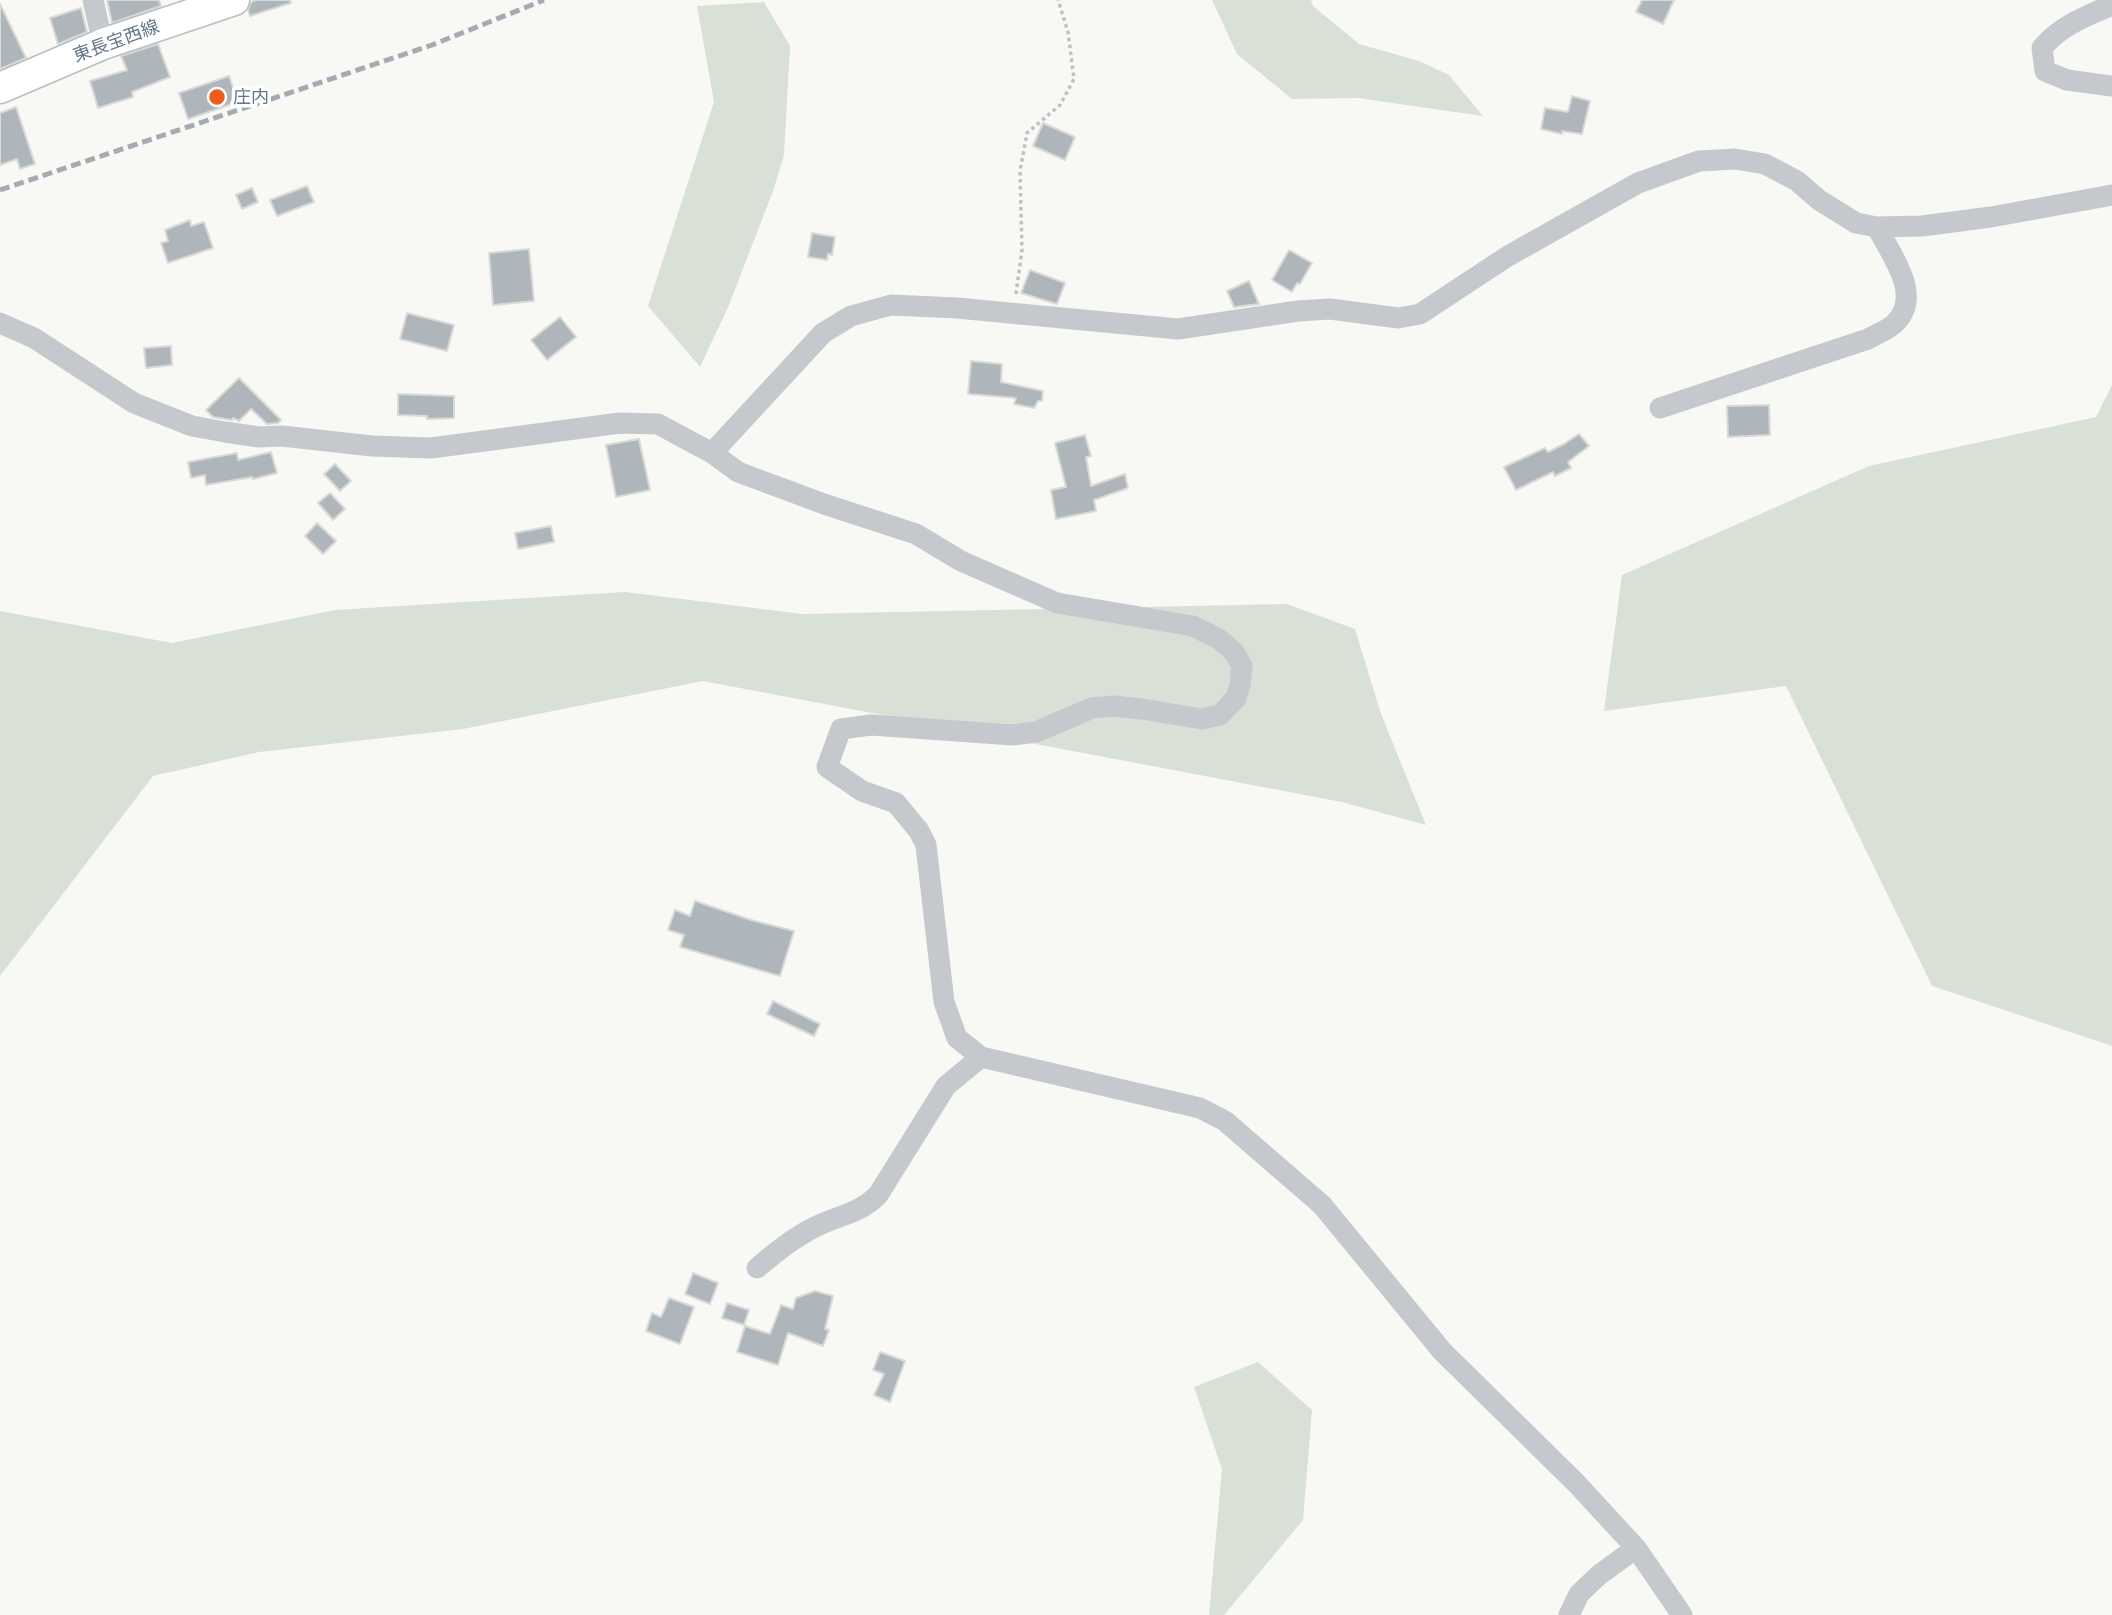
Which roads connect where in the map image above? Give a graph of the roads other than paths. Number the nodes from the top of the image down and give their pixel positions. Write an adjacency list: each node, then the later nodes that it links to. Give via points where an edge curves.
1 (93, 0): 4 (street)
2 (234, 0): 4 (main road, 東長宝西線)
3 (2112, 5): 5 (street, via 2076,21 2042,48 2045,71 2067,80)
4 (103, 44): 6 (main road, 東長宝西線)
5 (2112, 86)
6 (0, 88)
7 (2112, 195): 8 (street, via 1991,217)
8 (1877, 227): 10 (street, via 1905,282 1908,300 1896,322 1868,339); 11 (street, via 1856,223 1765,164 1735,159 1699,161 1638,183 1508,256 1420,314 1398,318 1330,309 1178,329 891,305 851,316 823,333)
9 (0, 323): 11 (street, via 34,338 134,403 192,426 259,437 431,448 620,424 658,424)
10 (1660, 408)
11 (712, 453): 12 (street, via 738,472 916,534 961,561 1057,603 1193,626 1219,639 1242,666 1236,698 1220,715 1202,719 1114,706 1092,708 1035,732 1013,735 871,725 841,729 827,767 862,791 896,803 926,845 944,1002 957,1038)
12 (981, 1057): 13 (street, via 946,1086 878,1195 865,1207 792,1240); 14 (street, via 1200,1108 1225,1121 1322,1205 1442,1351 1577,1483)
13 (757, 1268)
14 (1636, 1548): 15 (street, via 1579,1594); 16 (street)
15 (1569, 1615)
16 (1682, 1615)

